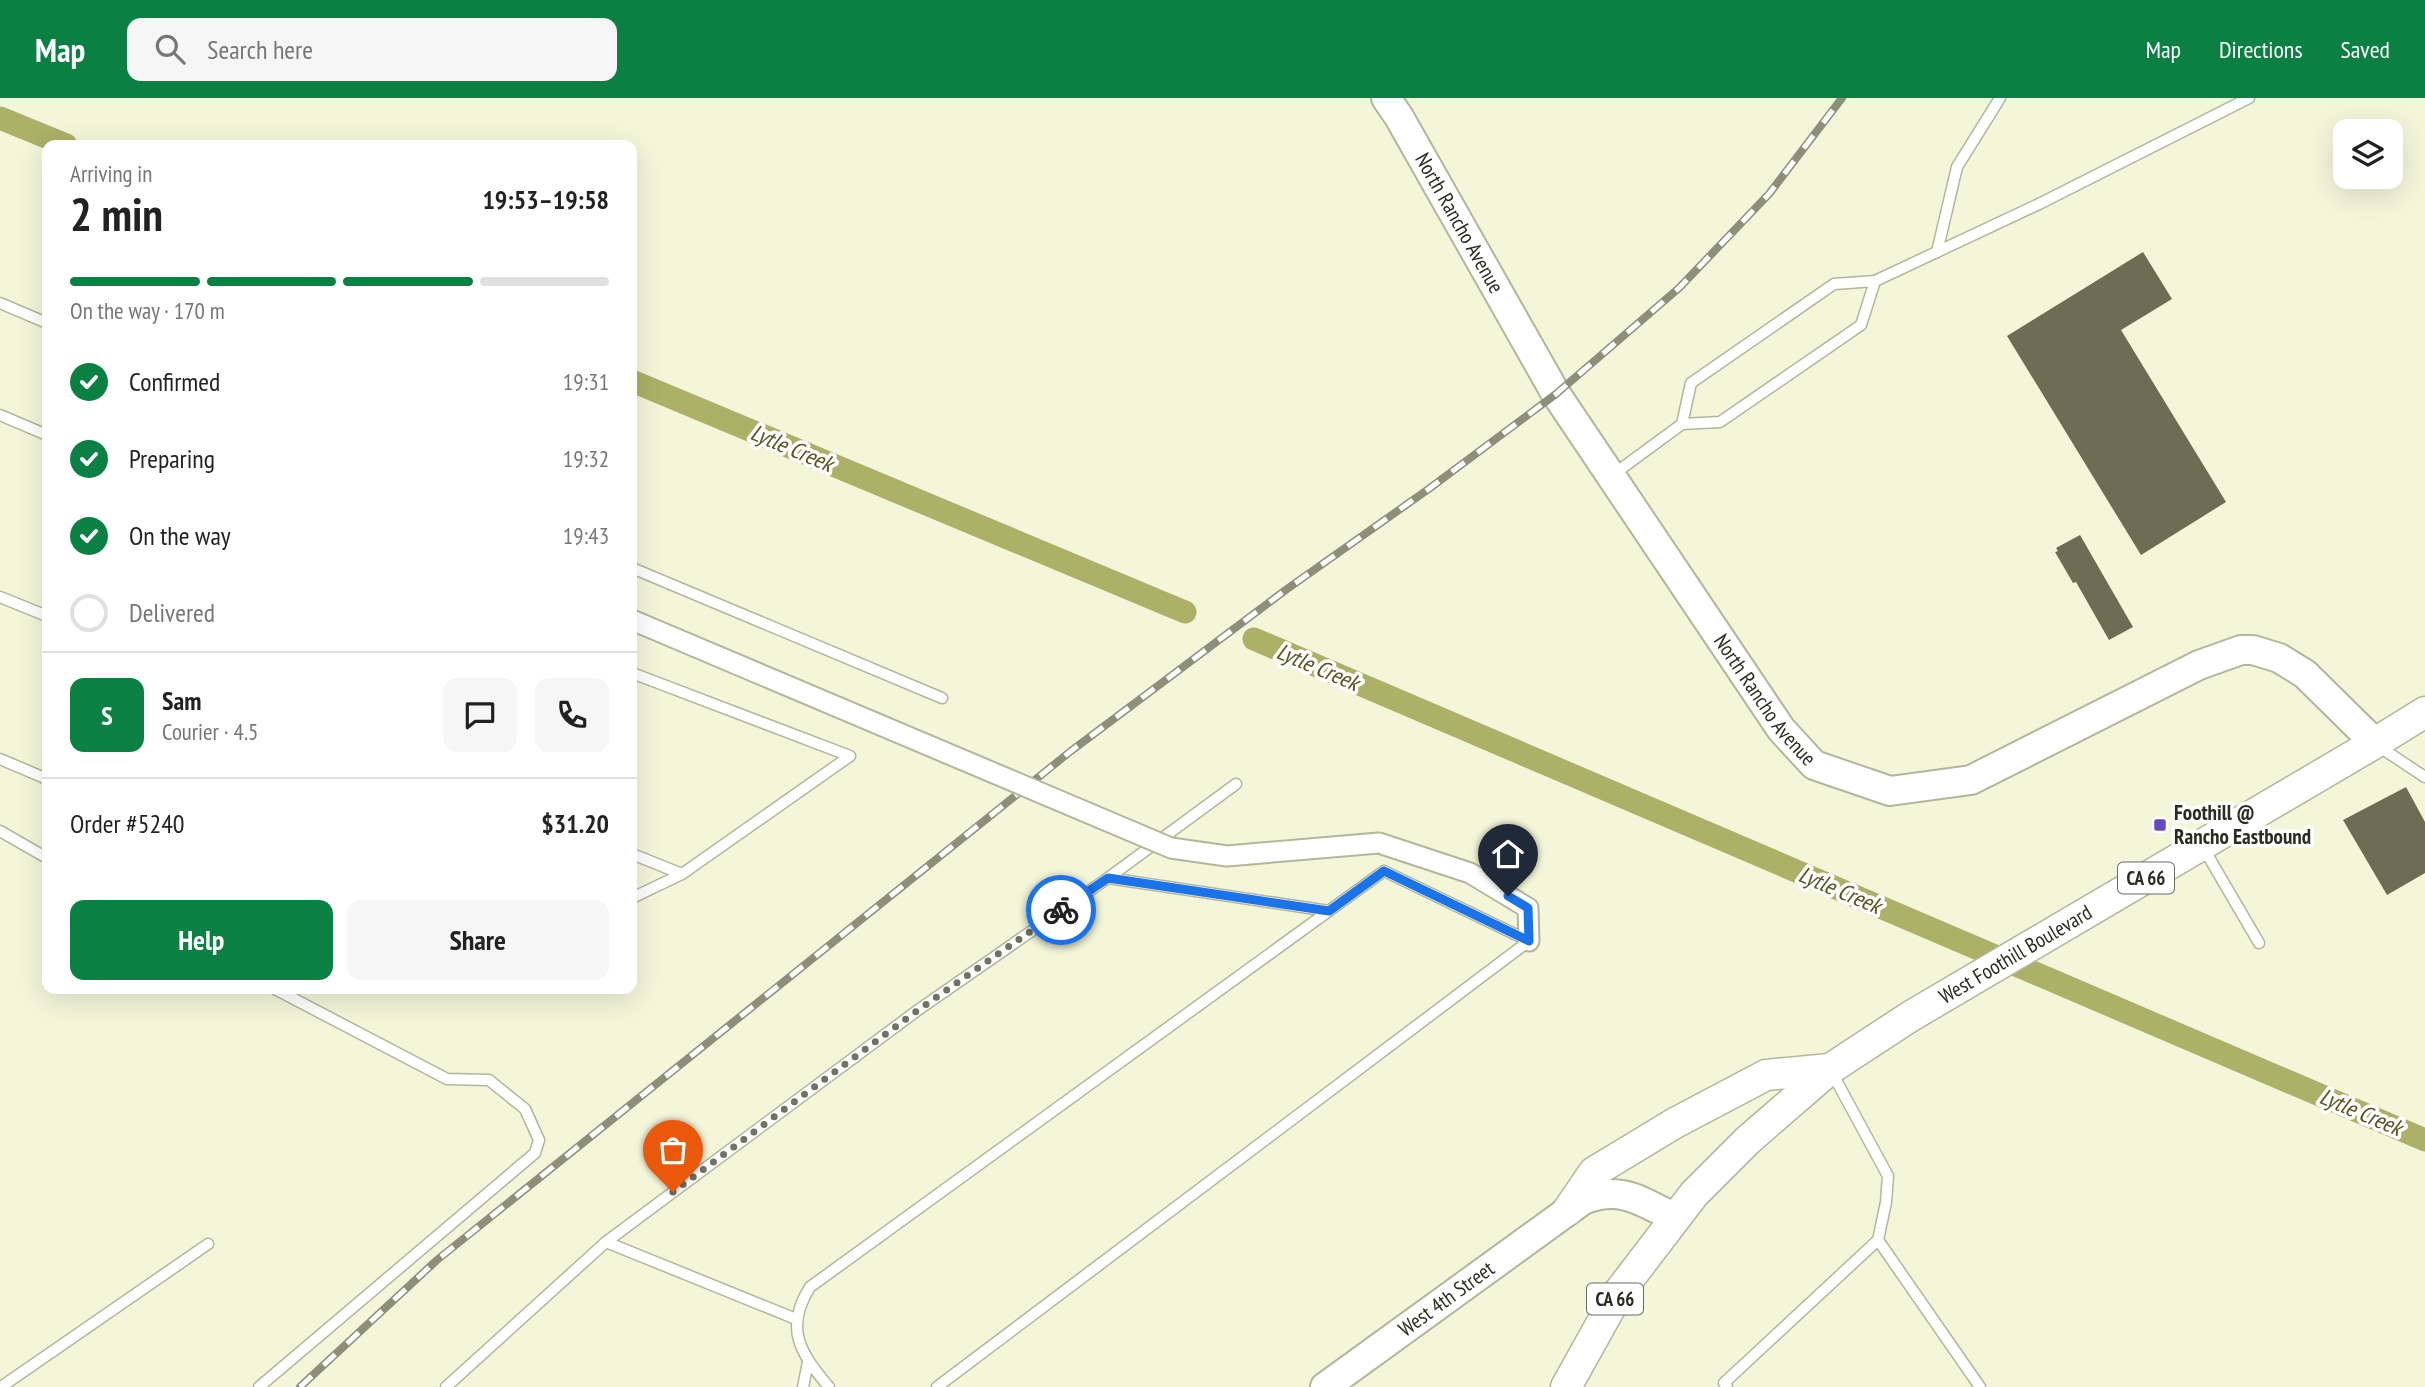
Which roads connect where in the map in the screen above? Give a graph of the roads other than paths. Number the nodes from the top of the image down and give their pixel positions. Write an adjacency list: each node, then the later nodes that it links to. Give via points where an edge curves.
1 (1386, 98): 11 (street, North Rancho Avenue, via 1556,394)
2 (2000, 98): 4 (lane, via 1956,167)
3 (2249, 98): 4 (lane)
4 (1937, 253): 5 (lane)
5 (1875, 281): 9 (lane, via 1861,326 1720,422); 9 (lane, via 1834,284 1691,383)
6 (0, 303): 7 (lane)
7 (42, 321)
8 (0, 415): 10 (lane)
9 (1682, 424): 11 (lane)
10 (42, 433)
11 (1611, 476): 19 (street, North Rancho Avenue, via 1789,740 1814,765 1890,791 1971,780 2199,665 2241,650 2279,658 2305,674)
12 (637, 570): 17 (lane)
13 (0, 597): 14 (lane)
14 (42, 615)
15 (637, 622): 32 (street, bridge, via 1171,848 1227,856 1379,843 1470,873 1528,908)
16 (637, 675): 28 (lane, via 850,756)
17 (942, 698)
18 (2425, 712): 19 (main road, West Foothill Boulevard / CA 66)
19 (2375, 743): 22 (lane); 25 (main road, West Foothill Boulevard / CA 66)
20 (0, 759): 21 (lane)
21 (42, 777)
22 (2425, 777)
23 (1236, 784): 29 (lane)
24 (0, 831): 26 (lane)
25 (2202, 845): 33 (lane); 35 (main road, West Foothill Boulevard / CA 66, via 1911,1016)
26 (42, 855)
27 (637, 856): 28 (lane)
28 (682, 874): 30 (lane)
29 (1108, 878): 31 (lane); 39 (lane, via 918,1010)
30 (637, 896)
31 (1329, 911): 32 (lane, via 1384,871); 41 (lane, via 810,1287)
32 (1529, 941): 48 (lane)
33 (2259, 943)
34 (285, 994): 44 (lane, via 447,1079 489,1080 524,1110 539,1140 535,1153)
35 (1830, 1069): 36 (main road, via 1766,1075 1675,1123 1594,1172); 37 (main road, West Foothill Boulevard / CA 66, via 1748,1140); 38 (lane, via 1888,1176)
36 (1568, 1210): 37 (street, West 4th Street, via 1600,1193 1619,1193); 49 (street, West 4th Street)
37 (1675, 1218): 50 (main road, CA 66, via 1619,1292)
38 (1878, 1240): 51 (lane, via 1724,1383); 52 (lane)
39 (606, 1242): 41 (lane); 45 (lane)
40 (208, 1244): 43 (lane)
41 (796, 1318): 42 (lane, via 798,1340)
42 (808, 1362): 46 (lane); 47 (lane)
43 (1, 1387)
44 (259, 1387)
45 (446, 1387)
46 (803, 1387)
47 (829, 1387)
48 (937, 1387)
49 (1325, 1387)
50 (1566, 1387)
51 (1727, 1387)
52 (1980, 1387)

